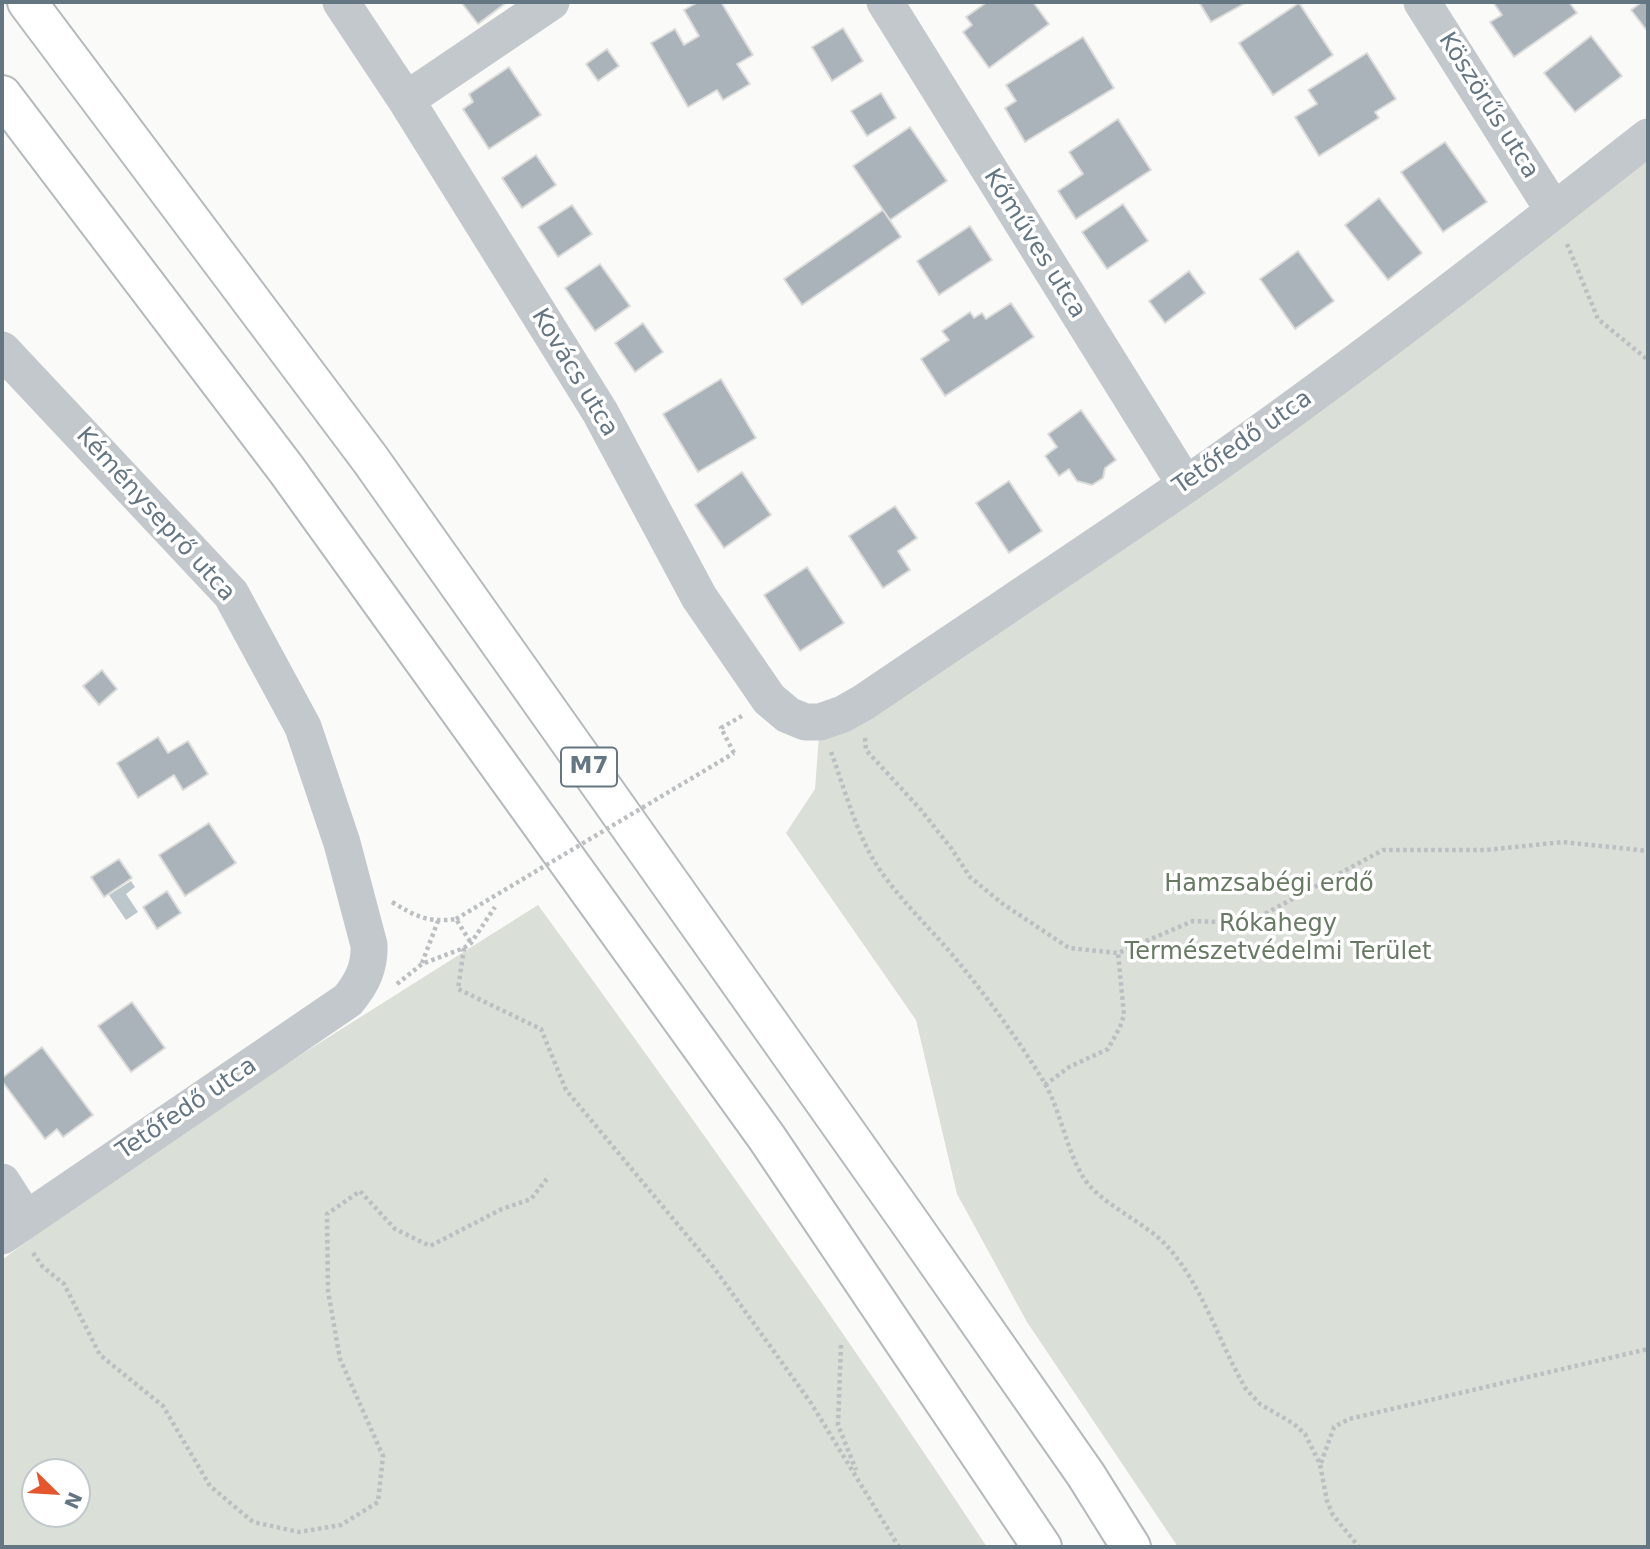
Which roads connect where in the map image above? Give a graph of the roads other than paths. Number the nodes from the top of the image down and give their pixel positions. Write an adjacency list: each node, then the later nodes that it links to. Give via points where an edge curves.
1 (27, 2): 17 (highway, M7, via 378,470 906,1217)
2 (341, 2): 7 (street, Kovács utca)
3 (551, 2): 7 (street)
4 (884, 2): 11 (street, Kőműves utca)
5 (1422, 2): 9 (street, Köszörűs utca)
6 (2, 95): 16 (highway, via 300,487 759,1126)
7 (405, 100): 12 (street, Kovács utca, via 600,412 699,597 769,699 788,715)
8 (1648, 137): 9 (street, Tetőfedő utca)
9 (1554, 211): 11 (street, Tetőfedő utca, via 1308,398)
10 (2, 350): 13 (street, Kéményseprő utca, via 231,594 303,727 342,843 369,945)
11 (1185, 484): 12 (street, Tetőfedő utca, via 864,702)
12 (820, 723)
13 (365, 974): 15 (street, Tetőfedő utca, via 348,1000)
14 (2, 1182): 15 (street)
15 (14, 1227)
16 (1042, 1547)
17 (1131, 1547)

